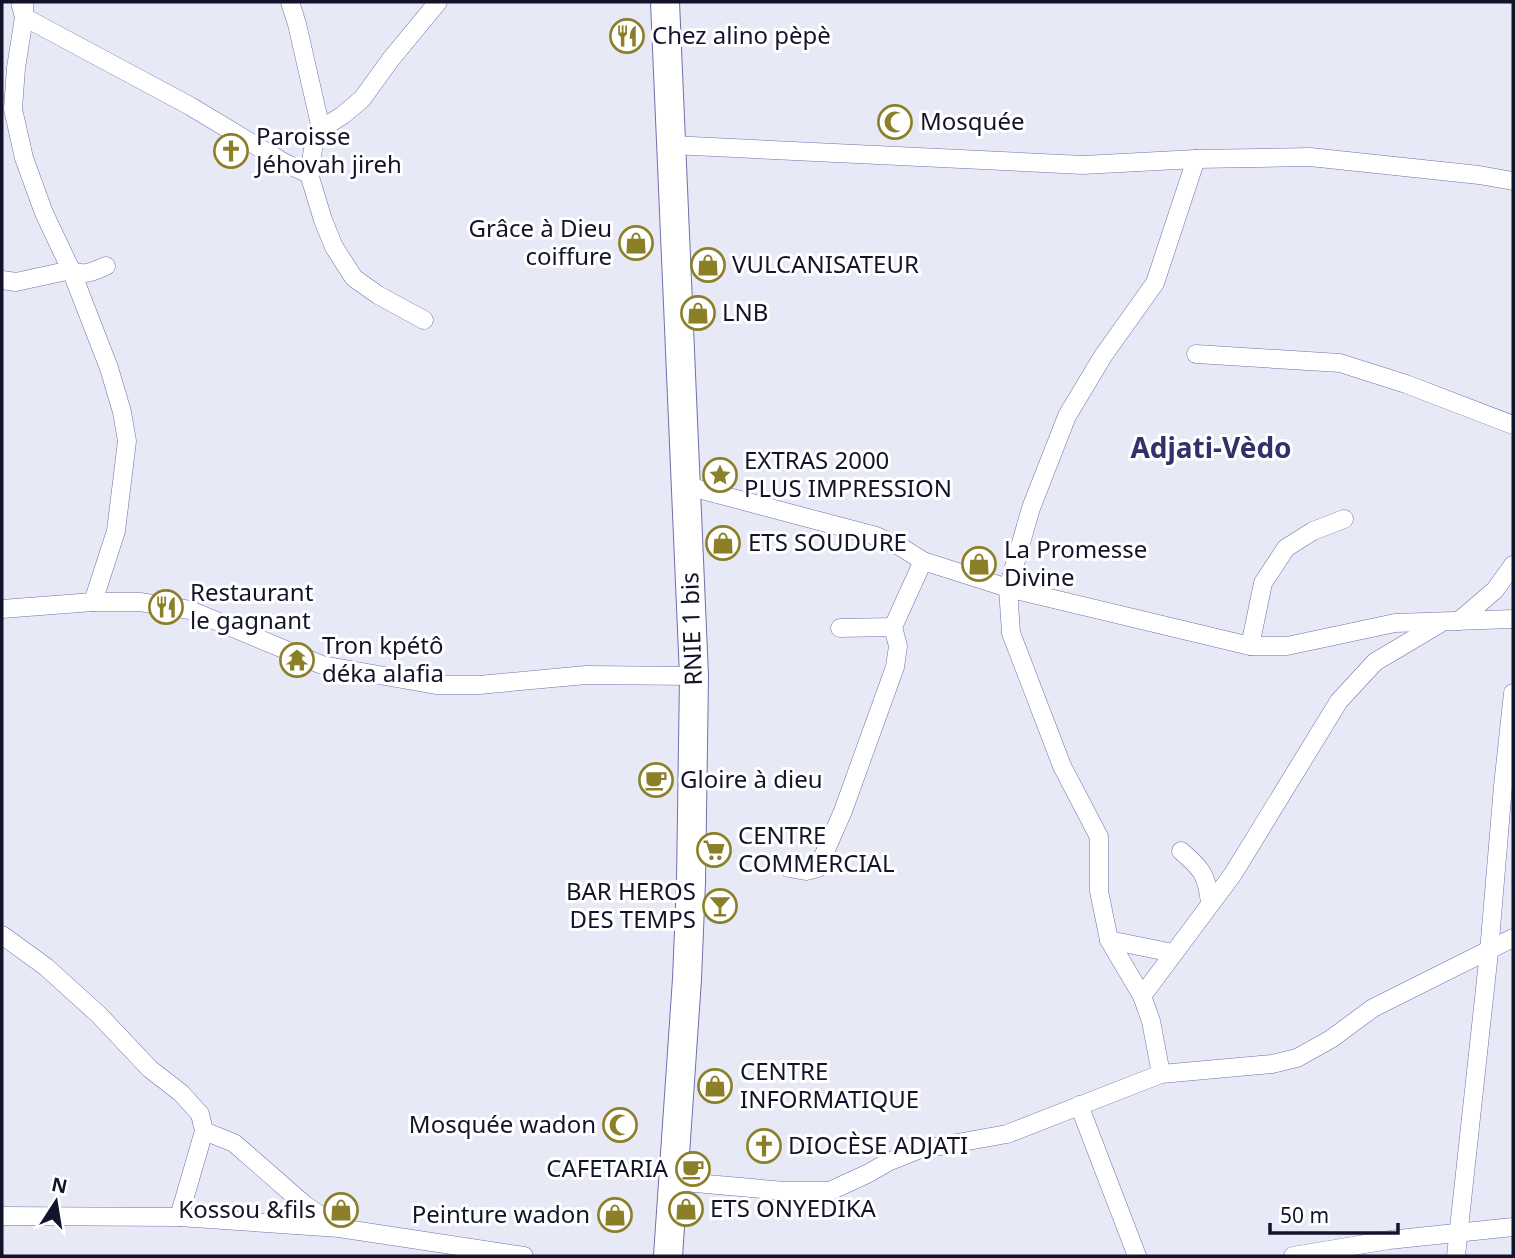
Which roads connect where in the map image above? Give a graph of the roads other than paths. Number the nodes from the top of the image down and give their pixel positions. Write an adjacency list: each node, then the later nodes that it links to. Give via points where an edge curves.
1 (290, 2): 6 (street)
2 (438, 2): 6 (street, via 362,99)
3 (665, 2): 7 (main road, RNIE 1 bis)
4 (22, 7): 5 (street); 9 (street)
5 (8, 109): 12 (street, via 44,213)
6 (321, 129): 9 (street)
7 (671, 145): 8 (street, via 1083,165); 17 (main road, RNIE 1 bis)
8 (1196, 159): 10 (street, via 1310,157); 21 (street, via 1155,283 1067,416 1031,508)
9 (309, 174): 14 (street, via 334,247 354,278)
10 (1513, 181)
11 (106, 266): 12 (street, via 91,273)
12 (71, 270): 13 (street, via 16,282); 22 (street, via 109,368 127,441 116,531)
13 (2, 280)
14 (424, 320)
15 (1196, 354): 16 (street, via 1340,363)
16 (1513, 425)
17 (687, 486): 19 (street, via 876,536); 29 (main road, RNIE 1 bis)
18 (1344, 519): 28 (street, via 1286,548 1263,583)
19 (923, 561): 21 (street); 26 (street)
20 (1513, 565): 25 (street, via 1494,590)
21 (1008, 588): 28 (street); 36 (street, via 1012,633 1062,766 1099,837 1100,891)
22 (93, 602): 23 (street); 29 (street, via 190,610 322,665 436,685 586,675)
23 (2, 609)
24 (1513, 619): 25 (street)
25 (1450, 622): 28 (street, via 1395,623 1287,646); 33 (street, via 1375,662 1339,701 1233,874)
26 (893, 627): 27 (street); 32 (street, via 898,646 895,667 843,811 818,868)
27 (840, 628)
28 (1250, 646)
29 (694, 676): 43 (main road, RNIE 1 bis, via 687,979)
30 (1513, 693): 37 (street)
31 (1181, 851): 33 (street, via 1208,881)
32 (789, 867)
33 (1210, 902): 38 (street)
34 (2, 935): 42 (street, via 46,967 150,1069 181,1093 200,1114)
35 (1513, 938): 37 (street)
36 (1109, 940): 38 (street); 39 (street)
37 (1489, 951): 40 (street, via 1373,1008 1297,1058); 48 (street)
38 (1173, 953): 39 (street)
39 (1142, 996): 40 (street)
40 (1161, 1074): 41 (street)
41 (1079, 1105): 43 (street, via 1007,1133 918,1150 830,1191); 52 (street)
42 (204, 1131): 45 (street); 47 (street, via 234,1143 305,1205)
43 (673, 1181): 51 (main road, RNIE 1 bis)
44 (2, 1216): 45 (street)
45 (179, 1217): 47 (street)
46 (1513, 1227): 48 (street)
47 (339, 1228): 50 (street)
48 (1460, 1234): 49 (street, via 1389,1240); 54 (street)
49 (1357, 1251): 53 (street)
50 (524, 1256)
51 (668, 1256)
52 (1138, 1256)
53 (1293, 1256)
54 (1455, 1256)

